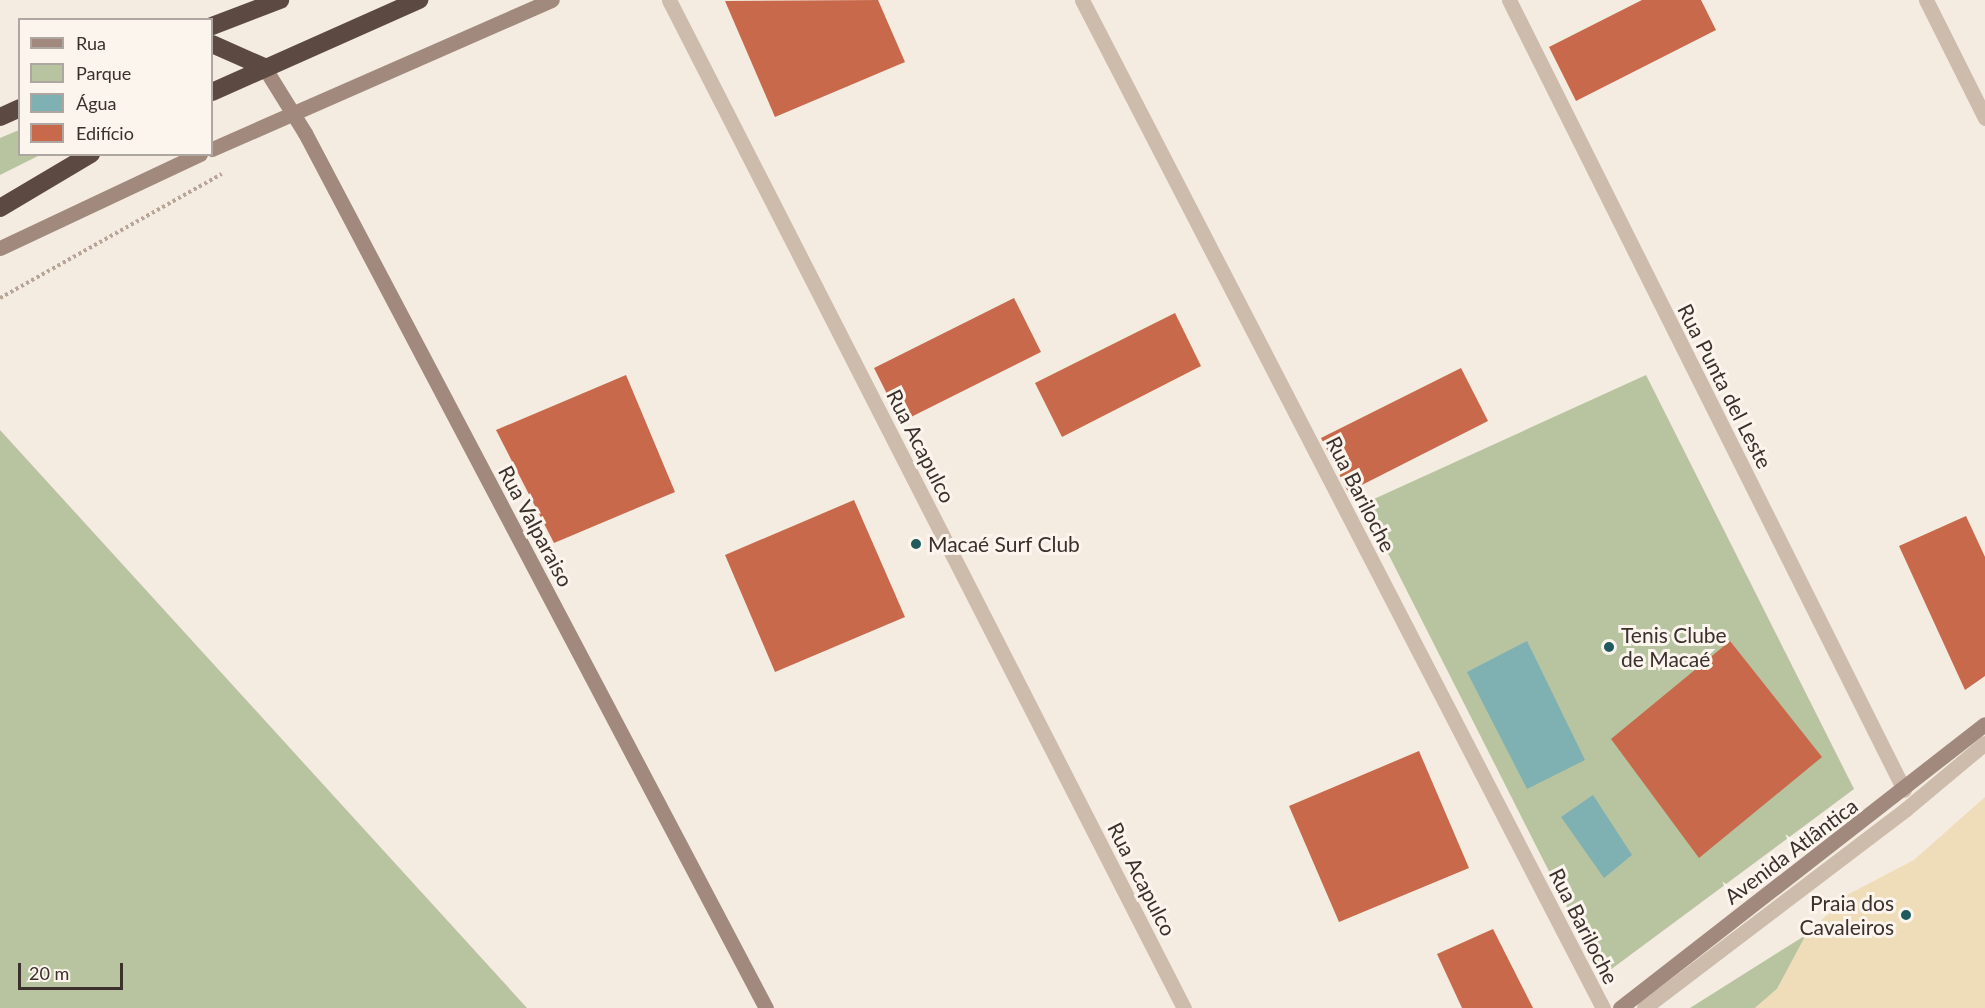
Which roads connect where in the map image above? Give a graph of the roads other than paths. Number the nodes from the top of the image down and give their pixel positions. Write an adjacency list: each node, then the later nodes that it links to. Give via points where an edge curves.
1 (280, 0): 8 (highway)
2 (419, 0): 10 (highway)
3 (552, 0): 13 (street)
4 (669, 0): 25 (street, Rua Acapulco)
5 (1082, 0): 26 (street, Rua Bariloche)
6 (1509, 0): 23 (street, Rua Punta del Leste)
7 (1926, 0): 15 (street)
8 (213, 26)
9 (213, 44): 10 (highway)
10 (264, 67): 11 (highway); 13 (street, Rua Valparaiso)
11 (213, 92)
12 (18, 109): 14 (highway)
13 (292, 112): 16 (street); 24 (street, Rua Valparaiso)
14 (0, 117)
15 (1985, 118)
16 (213, 149)
17 (88, 156): 19 (highway)
18 (196, 156): 20 (street)
19 (0, 207)
20 (0, 248)
21 (1985, 724): 23 (street, Avenida Atlântica)
22 (1985, 743): 28 (street, via 1906,809)
23 (1904, 790): 27 (street, Avenida Atlântica)
24 (766, 1008)
25 (1184, 1008)
26 (1603, 1008)
27 (1620, 1008)
28 (1644, 1008)

